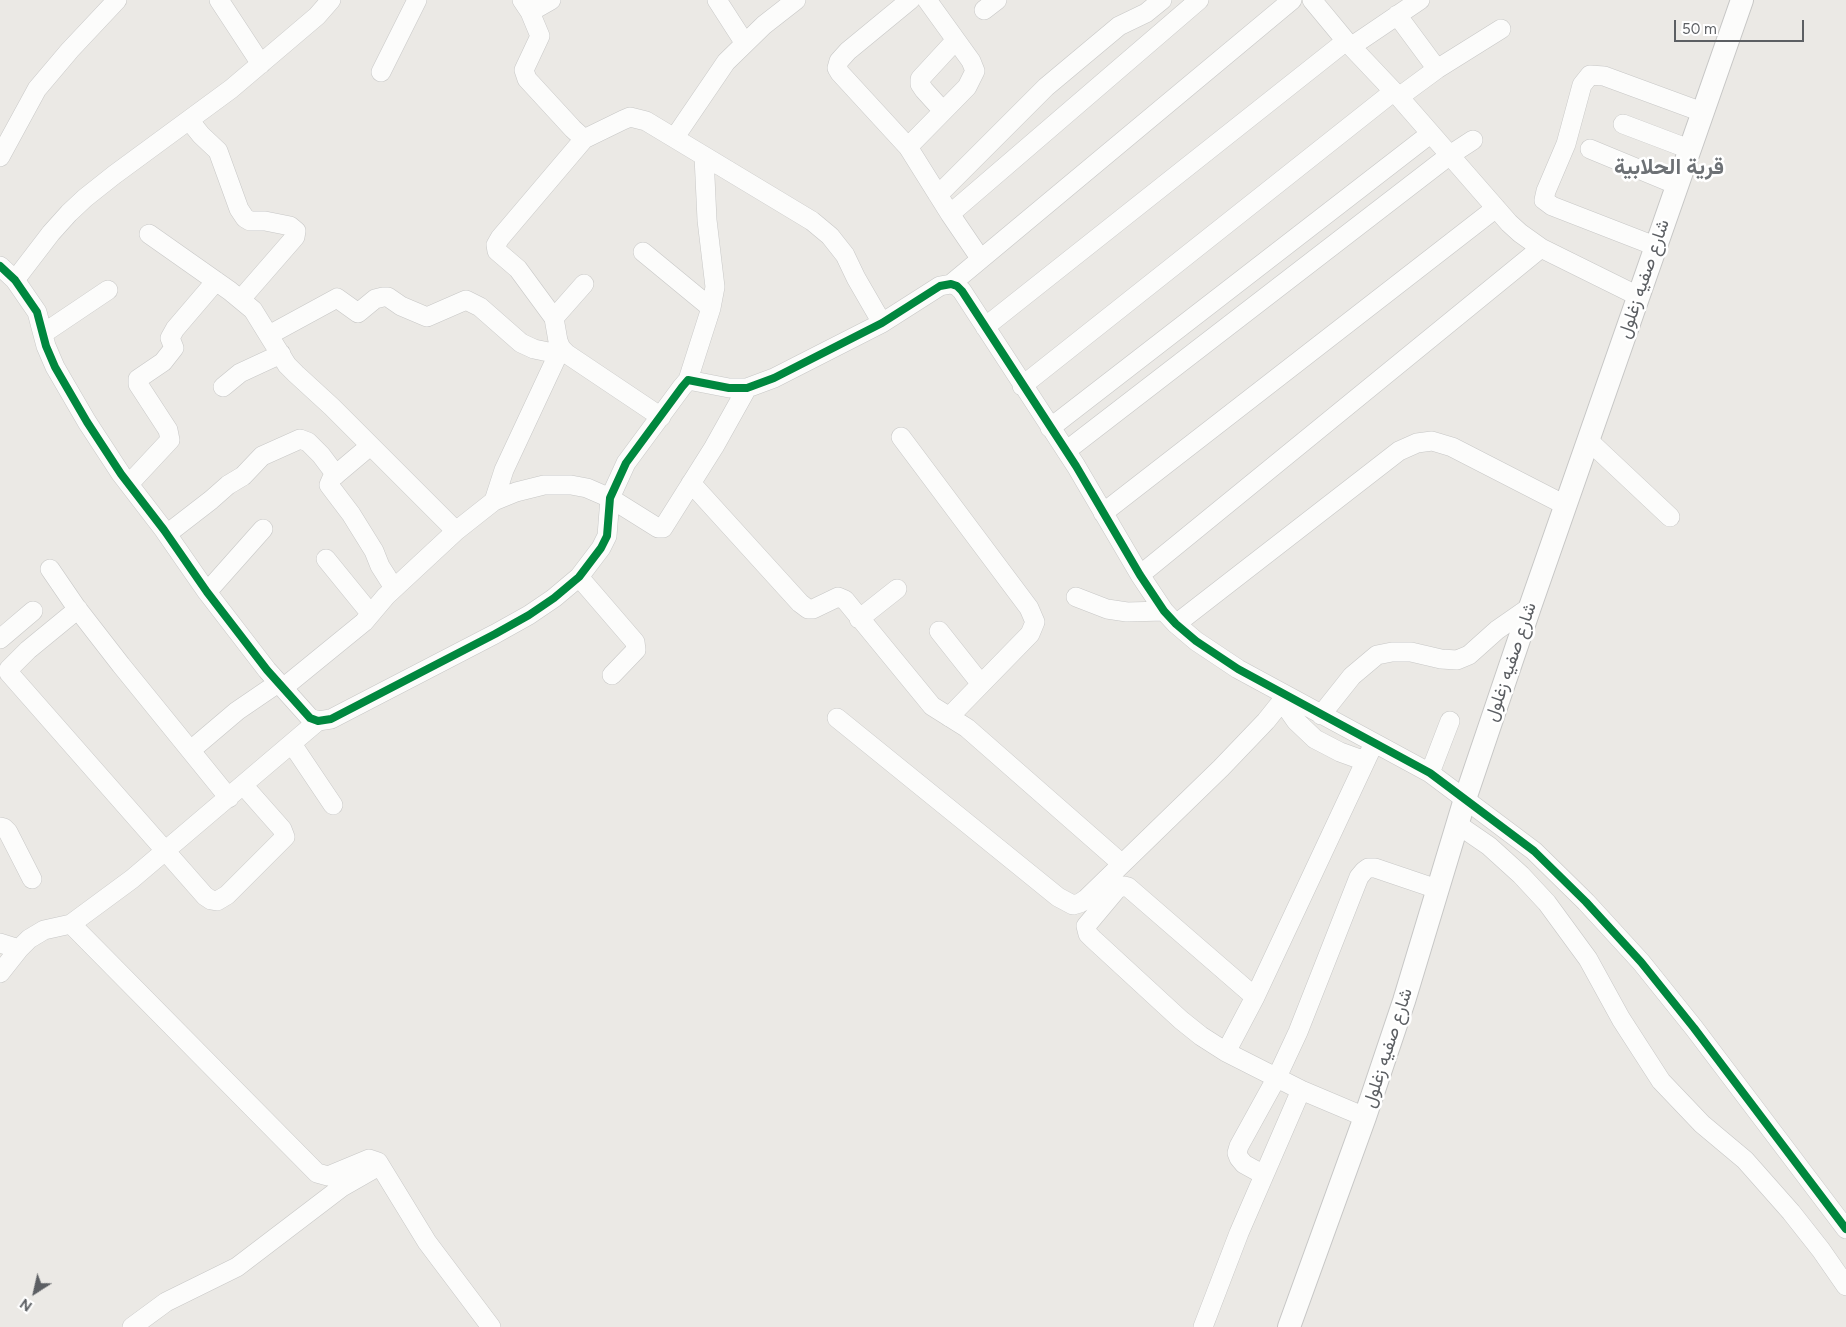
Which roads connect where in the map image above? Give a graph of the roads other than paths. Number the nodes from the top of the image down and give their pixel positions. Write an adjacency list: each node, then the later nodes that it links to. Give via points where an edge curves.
1 (117, 0): 41 (street, via 37,88)
2 (219, 0): 24 (street)
3 (332, 0): 24 (street)
4 (417, 0): 26 (street)
5 (551, 0): 16 (street)
6 (717, 0): 21 (street)
7 (796, 0): 21 (street)
8 (910, 0): 36 (street, via 848,51 838,68)
9 (927, 0): 20 (street)
10 (1162, 0): 18 (street)
11 (1199, 0): 22 (street)
12 (1292, 0): 50 (street)
13 (1312, 0): 23 (street)
14 (1420, 0): 17 (street)
15 (1742, 0): 29 (street, شارع صفيه زغلول)
16 (526, 6): 34 (street, via 540,36 524,70 527,79)
17 (1397, 14): 23 (street); 25 (street)
18 (1132, 20): 22 (street); 43 (street, via 1119,26 1046,87)
19 (1501, 29): 25 (street)
20 (955, 41): 28 (street, via 975,71 967,86); 28 (street, via 920,79 924,90)
21 (744, 42): 33 (street, via 726,62)
22 (1150, 42): 45 (street)
23 (1349, 44): 27 (street); 62 (street)
24 (261, 64): 30 (street)
25 (1436, 69): 27 (street)
26 (381, 72)
27 (1396, 95): 32 (street); 68 (street)
28 (944, 111): 36 (street)
29 (1702, 112): 38 (street, شارع صفيه زغلول); 47 (street, via 1604,76 1590,75 1582,85 1566,144 1544,200)
30 (189, 120): 52 (street, via 69,213); 58 (street, via 218,151 245,218 290,226 296,231 295,237)
31 (1623, 124): 38 (street)
32 (1430, 134): 39 (street); 72 (street)
33 (675, 137): 34 (street, via 646,121 630,117); 40 (street)
34 (584, 139): 60 (street, via 496,245 497,251 518,270)
35 (1472, 140): 39 (street)
36 (908, 147): 43 (street)
37 (1590, 149): 42 (street)
38 (1689, 149): 42 (street, شارع صفيه زغلول)
39 (1450, 155): 44 (street); 76 (street)
40 (704, 156): 59 (street, via 715,287); 61 (street, via 812,221 830,236 845,255)
41 (0, 157)
42 (1676, 185): 47 (street, شارع صفيه زغلول)
43 (938, 195): 45 (street)
44 (1496, 208): 48 (street, via 1520,233); 83 (street)
45 (950, 214): 50 (street)
46 (149, 234): 53 (street)
47 (1655, 246): 57 (street, شارع صفيه زغلول)
48 (1541, 248): 57 (street); 90 (street)
49 (643, 252): 59 (street)
50 (980, 258): 55 (street)
51 (0, 266): 52 (street)
52 (15, 280): 63 (street, via 37,312)
53 (216, 281): 58 (street); 79 (street, via 170,338 174,348 164,362 138,378 138,384 168,430 170,440)
54 (584, 284): 60 (street)
55 (951, 284): 61 (street, via 940,286); 62 (street, via 962,291)
56 (108, 290): 63 (street)
57 (1638, 296): 74 (street, شارع صفيه زغلول)
58 (241, 299): 64 (street, via 253,310)
59 (711, 308): 67 (street)
60 (554, 318): 65 (street)
61 (882, 323): 70 (street, via 774,378)
62 (984, 327): 68 (street)
63 (44, 333): 79 (street, via 55,367)
64 (269, 335): 65 (street, via 337,298 358,313 375,300 388,297 427,316 466,300 480,307 522,343 534,349); 66 (street)
65 (560, 351): 71 (street); 81 (street, via 504,470)
66 (281, 354): 69 (street, via 240,373); 75 (street, via 287,365)
67 (688, 380): 70 (street); 71 (street)
68 (1022, 386): 72 (street)
69 (223, 387)
70 (747, 388): 78 (street)
71 (661, 417): 80 (street, via 626,463)
72 (1050, 428): 76 (street)
73 (901, 437): 105 (street, via 1034,616 1030,634)
74 (1588, 440): 82 (street, شارع صفيه زغلول); 84 (street)
75 (370, 446): 77 (street); 86 (street)
76 (1066, 451): 83 (street)
77 (336, 475): 87 (street, via 308,442 300,440 262,456 242,476); 92 (street, via 330,488 351,514)
78 (691, 482): 80 (street, via 661,529); 101 (street, via 804,607 813,609 842,598)
79 (129, 484): 87 (street)
80 (610, 498): 81 (street, via 571,485 521,490); 91 (street, via 607,536)
81 (494, 501): 86 (street)
82 (1565, 505): 96 (street, شارع صفيه زغلول); 100 (street, via 1452,447 1432,441 1417,443 1399,451)
83 (1103, 513): 90 (street)
84 (1670, 517)
85 (263, 529): 94 (street)
86 (456, 532): 92 (street)
87 (167, 534): 94 (street)
88 (326, 559): 99 (street)
89 (50, 569): 97 (street)
90 (1140, 575): 100 (street)
91 (579, 577): 104 (street, via 635,642 633,655); 111 (street, via 529,616 504,630 350,710)
92 (394, 588): 99 (street)
93 (897, 589): 101 (street)
94 (207, 592): 106 (street)
95 (1076, 597): 100 (street, via 1107,609)
96 (1530, 607): 108 (street, via 1469,655 1457,660 1411,652 1377,655 1352,676); 120 (street, شارع صفيه زغلول)
97 (78, 610): 115 (street); 124 (street, via 28,650 9,669 9,673)
98 (33, 611): 103 (street)
99 (370, 613): 106 (street, via 364,622)
100 (1170, 617): 107 (street, via 1196,641)
101 (859, 619): 109 (street, via 932,706)
102 (939, 631): 105 (street)
103 (0, 639)
104 (612, 675)
105 (981, 684): 109 (street)
106 (281, 685): 111 (street, via 310,718); 115 (street, via 237,711)
107 (1284, 698): 108 (street); 116 (street, via 1296,721 1315,739); 125 (street, via 1246,744)
108 (1321, 715): 113 (street)
109 (949, 717): 125 (street, via 967,728)
110 (837, 718): 125 (street, via 1065,902 1080,903)
111 (318, 721): 114 (street)
112 (1450, 721): 117 (street)
113 (1374, 743): 116 (street); 117 (street)
114 (292, 744): 118 (street); 121 (street)
115 (191, 750): 119 (street)
116 (1365, 761): 132 (street)
117 (1430, 773): 120 (street)
118 (244, 786): 119 (street); 124 (street, via 282,829 285,837 227,895 217,900 205,896)
119 (229, 798): 124 (street)
120 (1465, 799): 122 (street, شارع صفيه زغلول); 139 (street, via 1534,851 1642,962)
121 (333, 805)
122 (1457, 824): 127 (street, شارع صفيه زغلول); 140 (street, via 1489,846 1547,903 1588,959 1661,1081 1702,1124 1745,1160 1791,1212)
123 (0, 827): 126 (street, via 8,832)
124 (166, 852): 128 (street)
125 (1121, 863)
126 (32, 879)
127 (1437, 889): 134 (street, via 1375,868 1364,871); 136 (street, شارع صفيه زغلول)
128 (71, 924): 130 (street, via 44,930); 137 (street, via 317,1173 328,1176 371,1159)
129 (0, 943): 130 (street)
130 (19, 949): 131 (street)
131 (0, 973)
132 (1255, 997): 133 (street); 133 (street, via 1128,887 1117,889 1088,921 1086,930 1093,939 1181,1020)
133 (1226, 1052): 134 (street)
134 (1277, 1078): 135 (street); 138 (street, via 1237,1153 1244,1164)
135 (1301, 1090): 136 (street); 138 (street)
136 (1365, 1117): 144 (street, شارع صفيه زغلول)
137 (380, 1165): 141 (street, via 342,1187 237,1267 166,1302); 142 (street, via 428,1242)
138 (1264, 1175): 143 (street)
139 (1846, 1229)
140 (1846, 1286)
141 (132, 1327)
142 (491, 1327)
143 (1203, 1327)
144 (1289, 1327)

